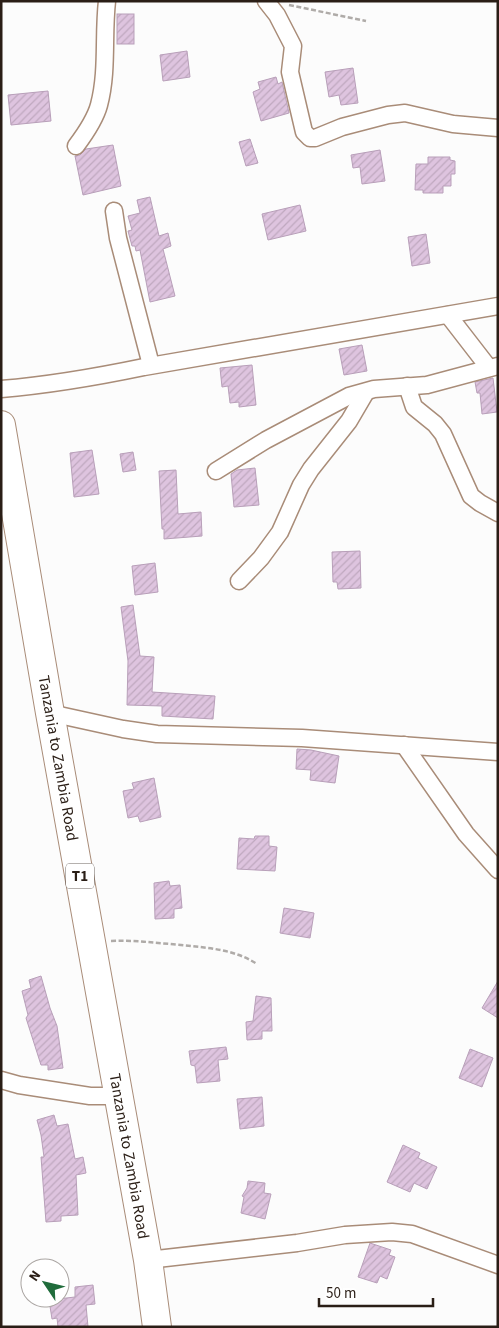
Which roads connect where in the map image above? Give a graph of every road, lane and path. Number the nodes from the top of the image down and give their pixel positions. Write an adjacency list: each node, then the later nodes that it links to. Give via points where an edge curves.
1 (107, 1): 5 (street, via 106,54 99,105)
2 (267, 2): 3 (path); 4 (street, via 292,46 290,78 308,137 316,138 342,127 405,113 453,124)
3 (366, 21)
4 (498, 128)
5 (76, 146)
6 (114, 211): 9 (street)
7 (498, 306): 8 (street)
8 (448, 315): 9 (street); 10 (street)
9 (151, 366): 12 (street, via 57,384)
10 (493, 367): 11 (street)
11 (407, 386): 13 (street); 16 (street, via 414,407 443,434 471,496)
12 (1, 389)
13 (366, 392): 15 (street, via 332,404); 17 (street, via 349,421 301,485 280,532)
14 (1, 425): 18 (highway, Tanzania to Zambia Road / T1)
15 (216, 471)
16 (498, 512)
17 (239, 581)
18 (50, 713): 19 (street, via 157,734); 22 (highway, Tanzania to Zambia Road / T1)
19 (404, 745): 20 (street); 21 (street, via 466,834)
20 (498, 752)
21 (498, 870)
22 (92, 942): 23 (path, via 136,940 220,950 241,955); 25 (highway, Tanzania to Zambia Road / T1)
23 (257, 964)
24 (1, 1080): 25 (street, via 90,1096)
25 (119, 1096): 26 (highway, Tanzania to Zambia Road / T1)
26 (148, 1260): 27 (street, via 392,1232 412,1234); 28 (highway, Tanzania to Zambia Road / T1)
27 (498, 1265)
28 (157, 1327)

